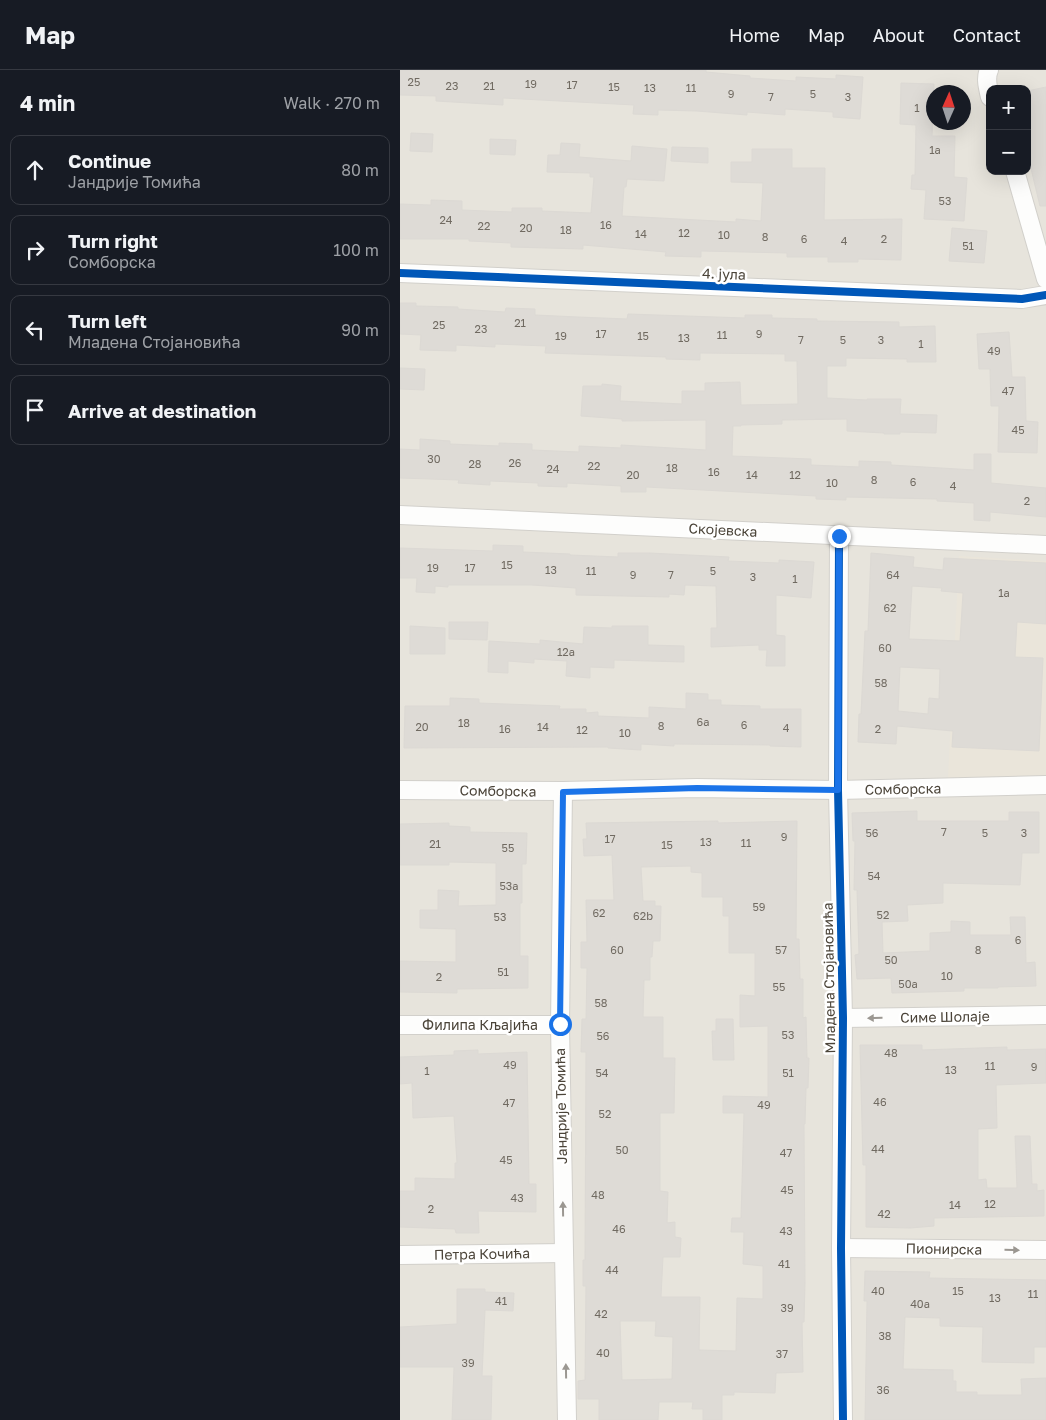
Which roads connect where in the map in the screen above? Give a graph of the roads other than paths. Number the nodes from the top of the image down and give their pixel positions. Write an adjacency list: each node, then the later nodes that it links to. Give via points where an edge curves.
1 (989, 70): 2 (street)
2 (987, 85)
3 (1016, 175): 5 (street)
4 (400, 272): 6 (street, 4. јула, via 1022,299)
5 (1046, 279)
6 (1046, 295)
7 (400, 515): 8 (street, Скојевска)
8 (839, 536): 9 (street, Скојевска); 12 (street, Младена Стојановића)
9 (1046, 545)
10 (1046, 785): 12 (street, Сомборска)
11 (400, 790): 13 (street, Сомборска)
12 (838, 790): 13 (street, Сомборска, via 697,788); 15 (street, Младена Стојановића)
13 (563, 792): 16 (street, Јандрије Томића)
14 (1046, 1015): 15 (street, Симе Шолаје, one-way to 15)
15 (843, 1018): 18 (street, Младена Стојановића)
16 (560, 1024): 17 (street, Филипа Кљајића); 20 (street, Јандрије Томића, one-way to 16)
17 (400, 1025)
18 (841, 1248): 19 (street, Пионирска, one-way to 19); 23 (street, Младена Стојановића)
19 (1046, 1250)
20 (564, 1253): 21 (street, Петра Кочића); 22 (street, Јандрије Томића, one-way to 20)
21 (400, 1255)
22 (567, 1420)
23 (843, 1420)

